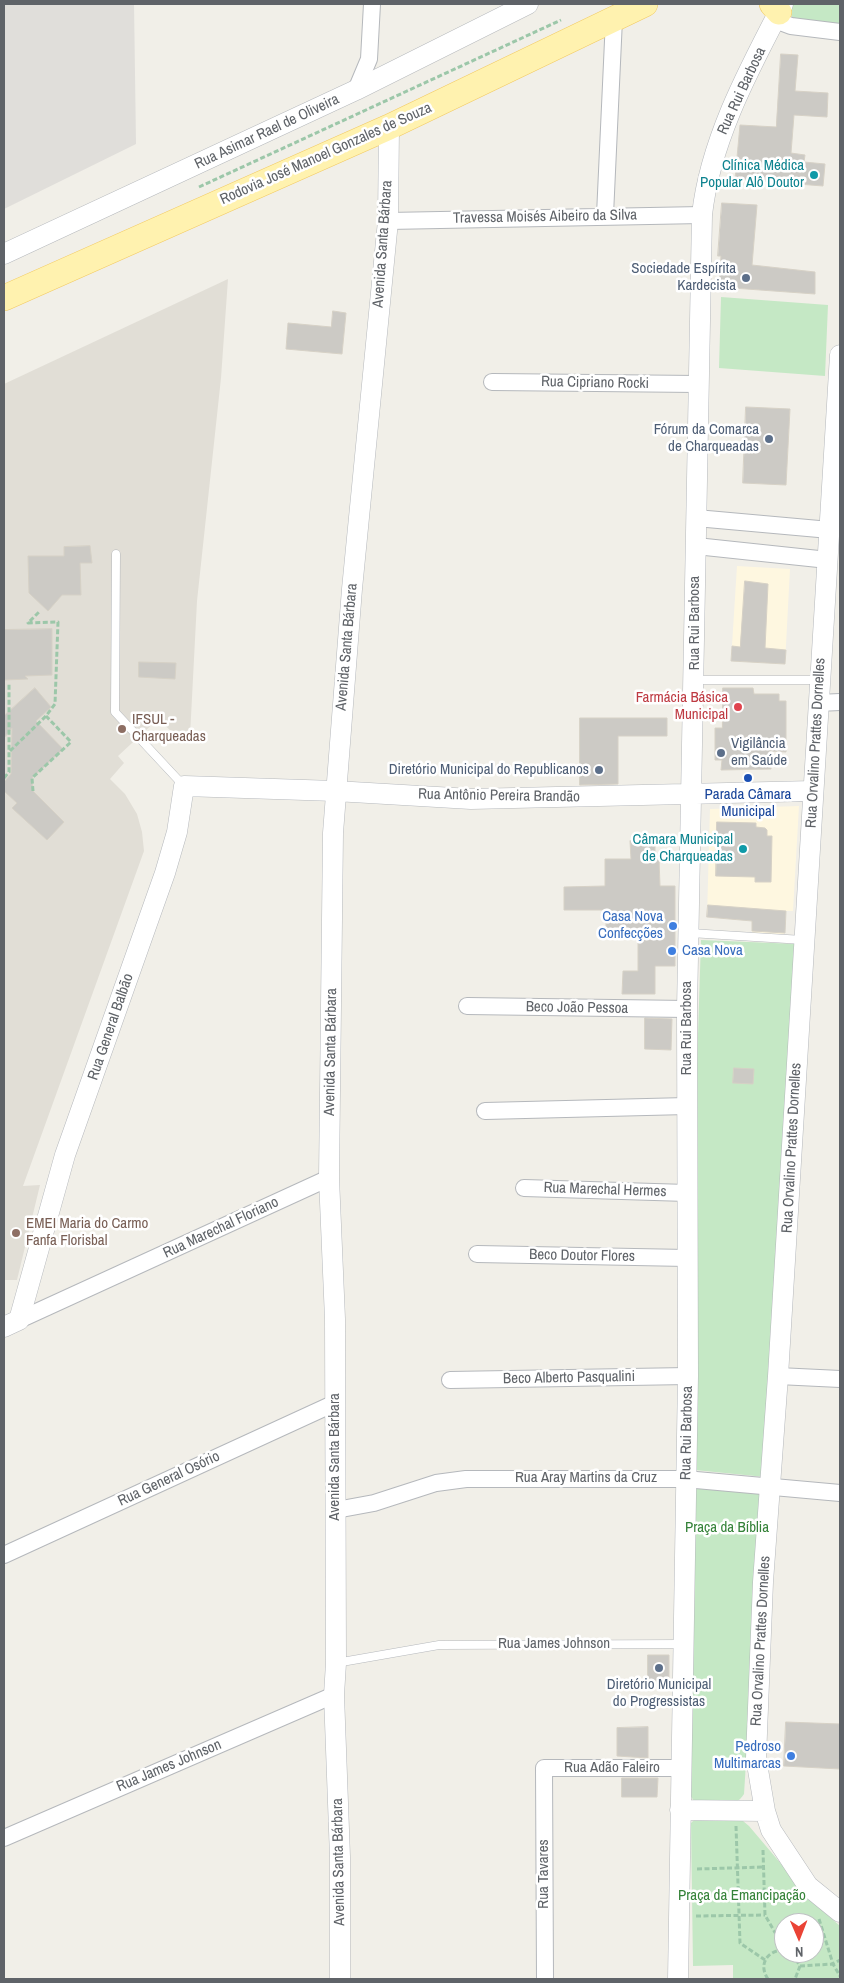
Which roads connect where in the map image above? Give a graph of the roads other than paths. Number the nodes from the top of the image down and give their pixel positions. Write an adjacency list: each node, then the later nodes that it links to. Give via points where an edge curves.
1 (372, 4): 7 (street, via 369,59)
2 (528, 4): 7 (street, Rua Asimar Rael de Oliveira)
3 (645, 4): 5 (main road, Rodovia José Manoel Gonzales de Souza)
4 (777, 10): 6 (street, via 791,26); 9 (street, Rua Rui Barbosa, via 722,132 708,176)
5 (614, 19): 8 (main road, Rodovia José Manoel Gonzales de Souza); 10 (street)
6 (840, 32)
7 (356, 90): 12 (street, Rua Asimar Rael de Oliveira)
8 (389, 127): 11 (street, Avenida Santa Bárbara); 13 (main road, Rodovia José Manoel Gonzales de Souza)
9 (702, 215): 10 (street, Travessa Moisés Aibeiro da Silva); 16 (street, Rua Rui Barbosa)
10 (605, 216): 11 (street, Travessa Moisés Aibeiro da Silva)
11 (388, 221): 26 (street, Avenida Santa Bárbara)
12 (4, 254)
13 (4, 298)
14 (840, 355): 18 (street, Rua Orvalino Prattes Dornelles)
15 (492, 382): 16 (street, Rua Cipriano Rocki)
16 (698, 384): 17 (street, Rua Rui Barbosa)
17 (696, 518): 18 (street); 19 (street, Rua Rui Barbosa)
18 (832, 544): 19 (street); 22 (street, Rua Orvalino Prattes Dornelles)
19 (696, 546): 21 (street, Rua Rui Barbosa)
20 (116, 554): 25 (lane, via 115,712)
21 (694, 680): 22 (lane); 28 (street, Rua Rui Barbosa)
22 (819, 680): 24 (street, Rua Orvalino Prattes Dornelles)
23 (840, 702): 24 (street)
24 (818, 703): 27 (street, Rua Orvalino Prattes Dornelles)
25 (184, 786): 26 (street, Rua Antônio Pereira Brandão); 40 (street, Rua General Balbão, via 177,832 164,873 65,1155)
26 (335, 791): 28 (street, Rua Antônio Pereira Brandão, via 470,799); 35 (street, Avenida Santa Bárbara)
27 (813, 791): 28 (street, Rua Antônio Pereira Brandão); 30 (street, Rua Orvalino Prattes Dornelles)
28 (692, 794): 29 (street, Rua Rui Barbosa)
29 (688, 933): 30 (lane); 32 (street, Rua Rui Barbosa)
30 (804, 940): 42 (street, Rua Orvalino Prattes Dornelles)
31 (467, 1006): 32 (street, Beco João Pessoa)
32 (687, 1009): 33 (street, Rua Rui Barbosa)
33 (687, 1106): 34 (street); 37 (street, Rua Rui Barbosa)
34 (485, 1111)
35 (329, 1178): 40 (street, Rua Marechal Floriano); 45 (street, Avenida Santa Bárbara)
36 (524, 1188): 37 (street, Rua Marechal Hermes)
37 (687, 1193): 39 (street, Rua Rui Barbosa)
38 (477, 1254): 39 (street, Beco Doutor Flores)
39 (687, 1258): 41 (street, Rua Rui Barbosa)
40 (12, 1323)
41 (688, 1376): 44 (street, Beco Alberto Pasqualini); 46 (street, Rua Rui Barbosa)
42 (778, 1376): 43 (street); 47 (street, Rua Orvalino Prattes Dornelles)
43 (840, 1379)
44 (450, 1380)
45 (335, 1403): 49 (street, Avenida Santa Bárbara); 50 (street, Rua General Osório)
46 (686, 1479): 47 (street, Rua Aray Martins da Cruz); 49 (street, Rua Aray Martins da Cruz, via 466,1479 436,1482 374,1503); 51 (street, Rua Rui Barbosa)
47 (770, 1487): 48 (street, Rua Aray Martins da Cruz); 57 (street, Rua Orvalino Prattes Dornelles, via 757,1682 756,1758)
48 (840, 1493)
49 (336, 1510): 52 (street, Avenida Santa Bárbara)
50 (4, 1554)
51 (682, 1644): 52 (lane, Rua James Johnson, via 439,1645); 55 (street, Rua Rui Barbosa)
52 (336, 1663): 53 (street, Avenida Santa Bárbara)
53 (334, 1694): 58 (street, Rua James Johnson); 60 (street, Avenida Santa Bárbara, via 340,1857)
54 (544, 1768): 55 (street, Rua Adão Faleiro); 61 (street, Rua Tavares)
55 (681, 1768): 56 (street, Rua Rui Barbosa)
56 (680, 1810): 57 (street); 62 (street, Rua Rui Barbosa)
57 (765, 1811): 59 (street, Rua Orvalino Prattes Dornelles, via 775,1837 801,1877)
58 (4, 1838)
59 (840, 1912)
60 (340, 1979)
61 (545, 1979)
62 (678, 1979)

